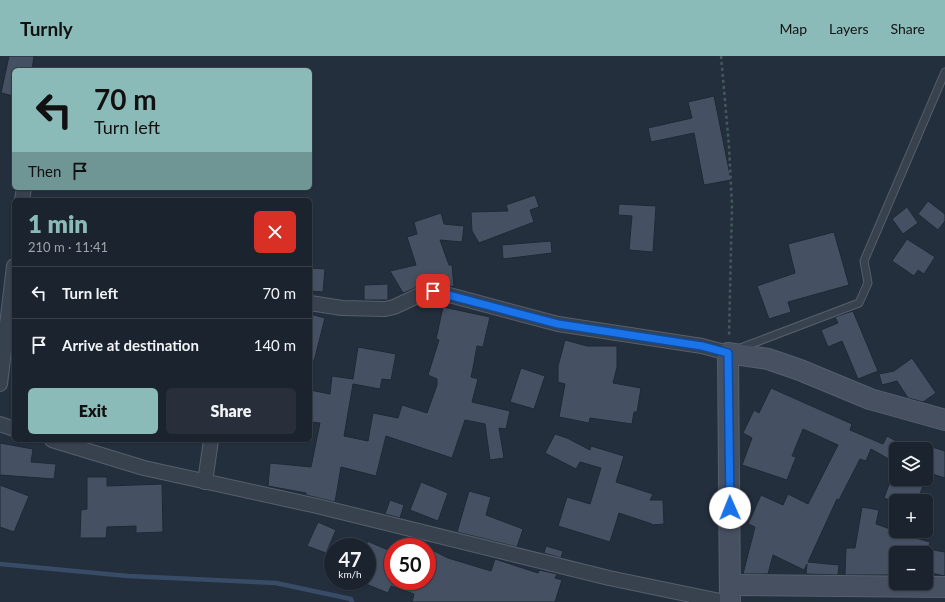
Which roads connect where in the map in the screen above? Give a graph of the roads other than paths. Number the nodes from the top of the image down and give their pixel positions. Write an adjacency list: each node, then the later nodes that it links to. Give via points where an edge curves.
1 (945, 72): 4 (lane, via 864,261 868,283 859,303)
2 (12, 283): 5 (street)
3 (312, 303): 4 (street, via 342,308 385,309 428,291 438,292 558,324 702,346)
4 (728, 353): 6 (main road, via 768,359 870,399); 13 (main road)
5 (0, 384)
6 (945, 420)
7 (0, 424): 8 (street)
8 (12, 428)
9 (59, 442): 11 (street, via 144,468)
10 (211, 442): 11 (street)
11 (205, 482): 13 (street, via 317,506 609,578)
12 (945, 587): 13 (main road)
13 (729, 596)

